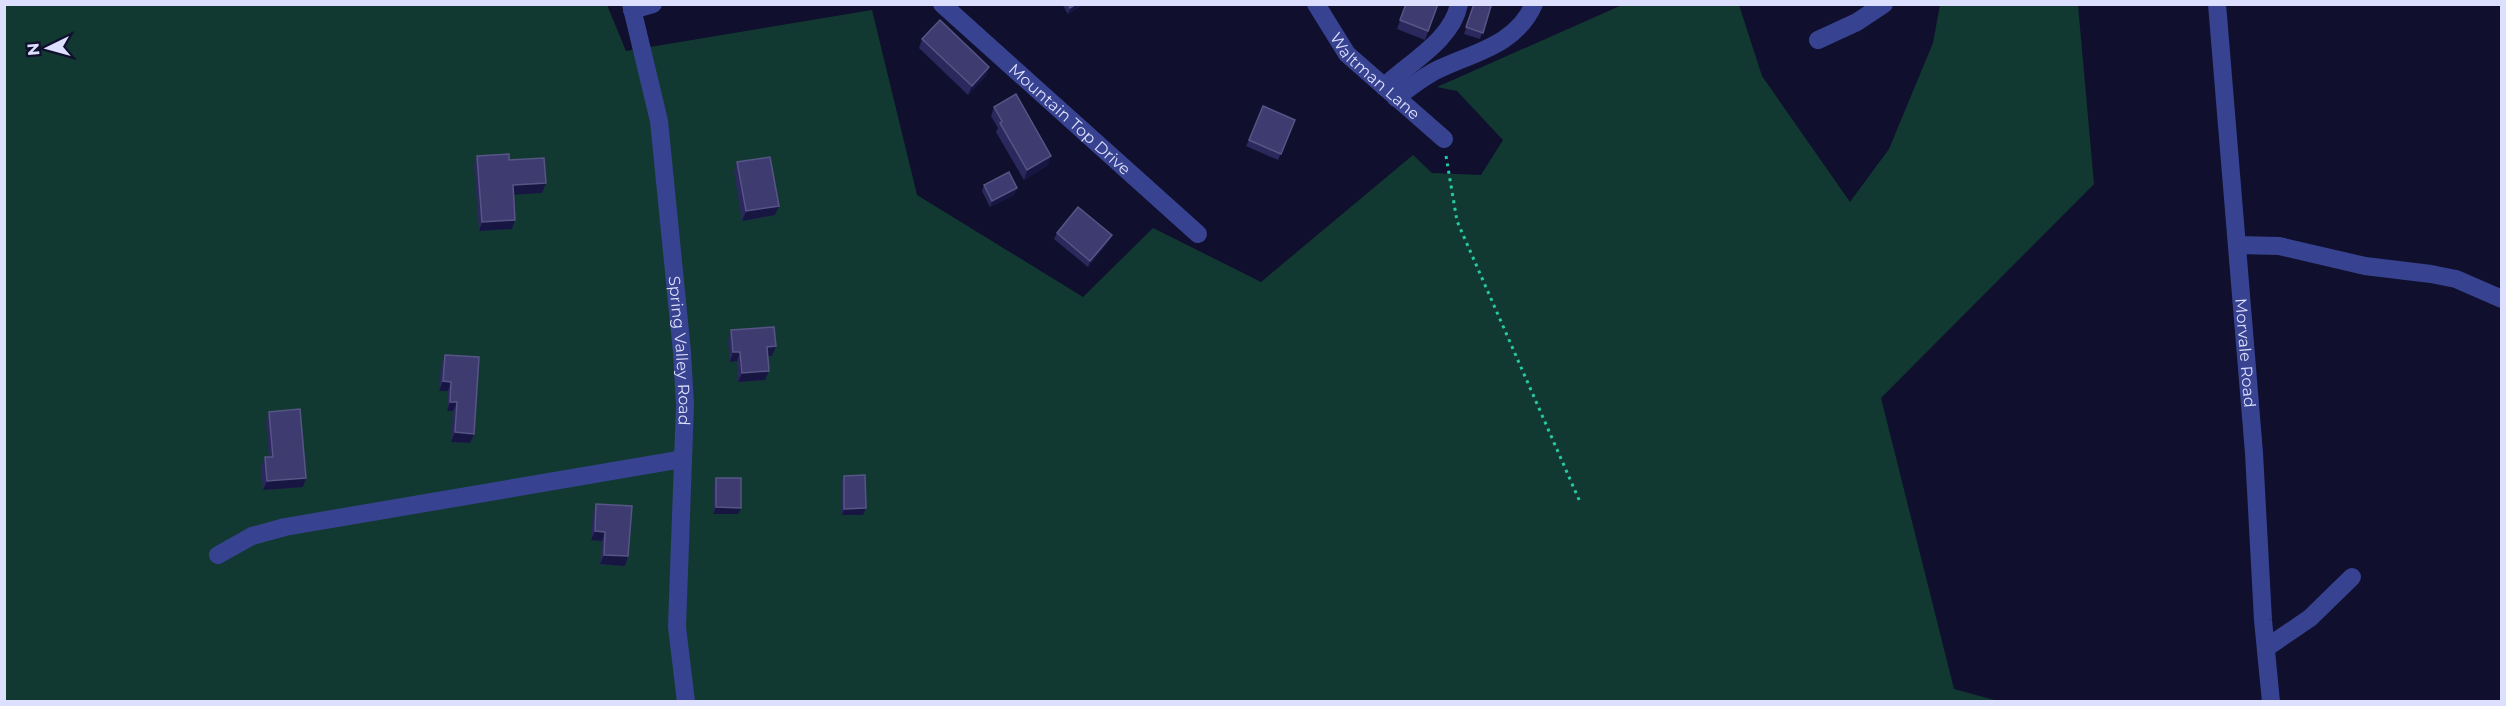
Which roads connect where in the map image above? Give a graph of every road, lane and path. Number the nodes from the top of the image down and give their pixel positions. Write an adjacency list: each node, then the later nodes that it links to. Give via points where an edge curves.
1 (653, 4): 8 (street)
2 (942, 4): 12 (street, Mountain Top Drive)
3 (1316, 4): 10 (street, Waltman Lane, via 1339,45)
4 (1459, 4): 10 (street, via 1450,24 1429,49 1405,67)
5 (1534, 4): 10 (street, via 1528,18 1485,52)
6 (1884, 4): 9 (street)
7 (2217, 4): 13 (street, Morvale Road)
8 (632, 7): 15 (street, Spring Valley Road, via 659,122 682,352)
9 (1818, 40)
10 (1390, 92): 11 (street, Waltman Lane)
11 (1444, 139): 16 (path, via 1457,221)
12 (1198, 234)
13 (2237, 245): 14 (street, via 2279,246 2365,266 2431,273); 19 (street, Morvale Road)
14 (2502, 299)
15 (683, 459): 17 (street, via 285,527 252,536); 20 (street, Spring Valley Road, via 676,627)
16 (1580, 502)
17 (218, 555)
18 (2352, 577): 19 (street, via 2310,618)
19 (2266, 648): 21 (street, Morvale Road)
20 (686, 702)
21 (2271, 702)

